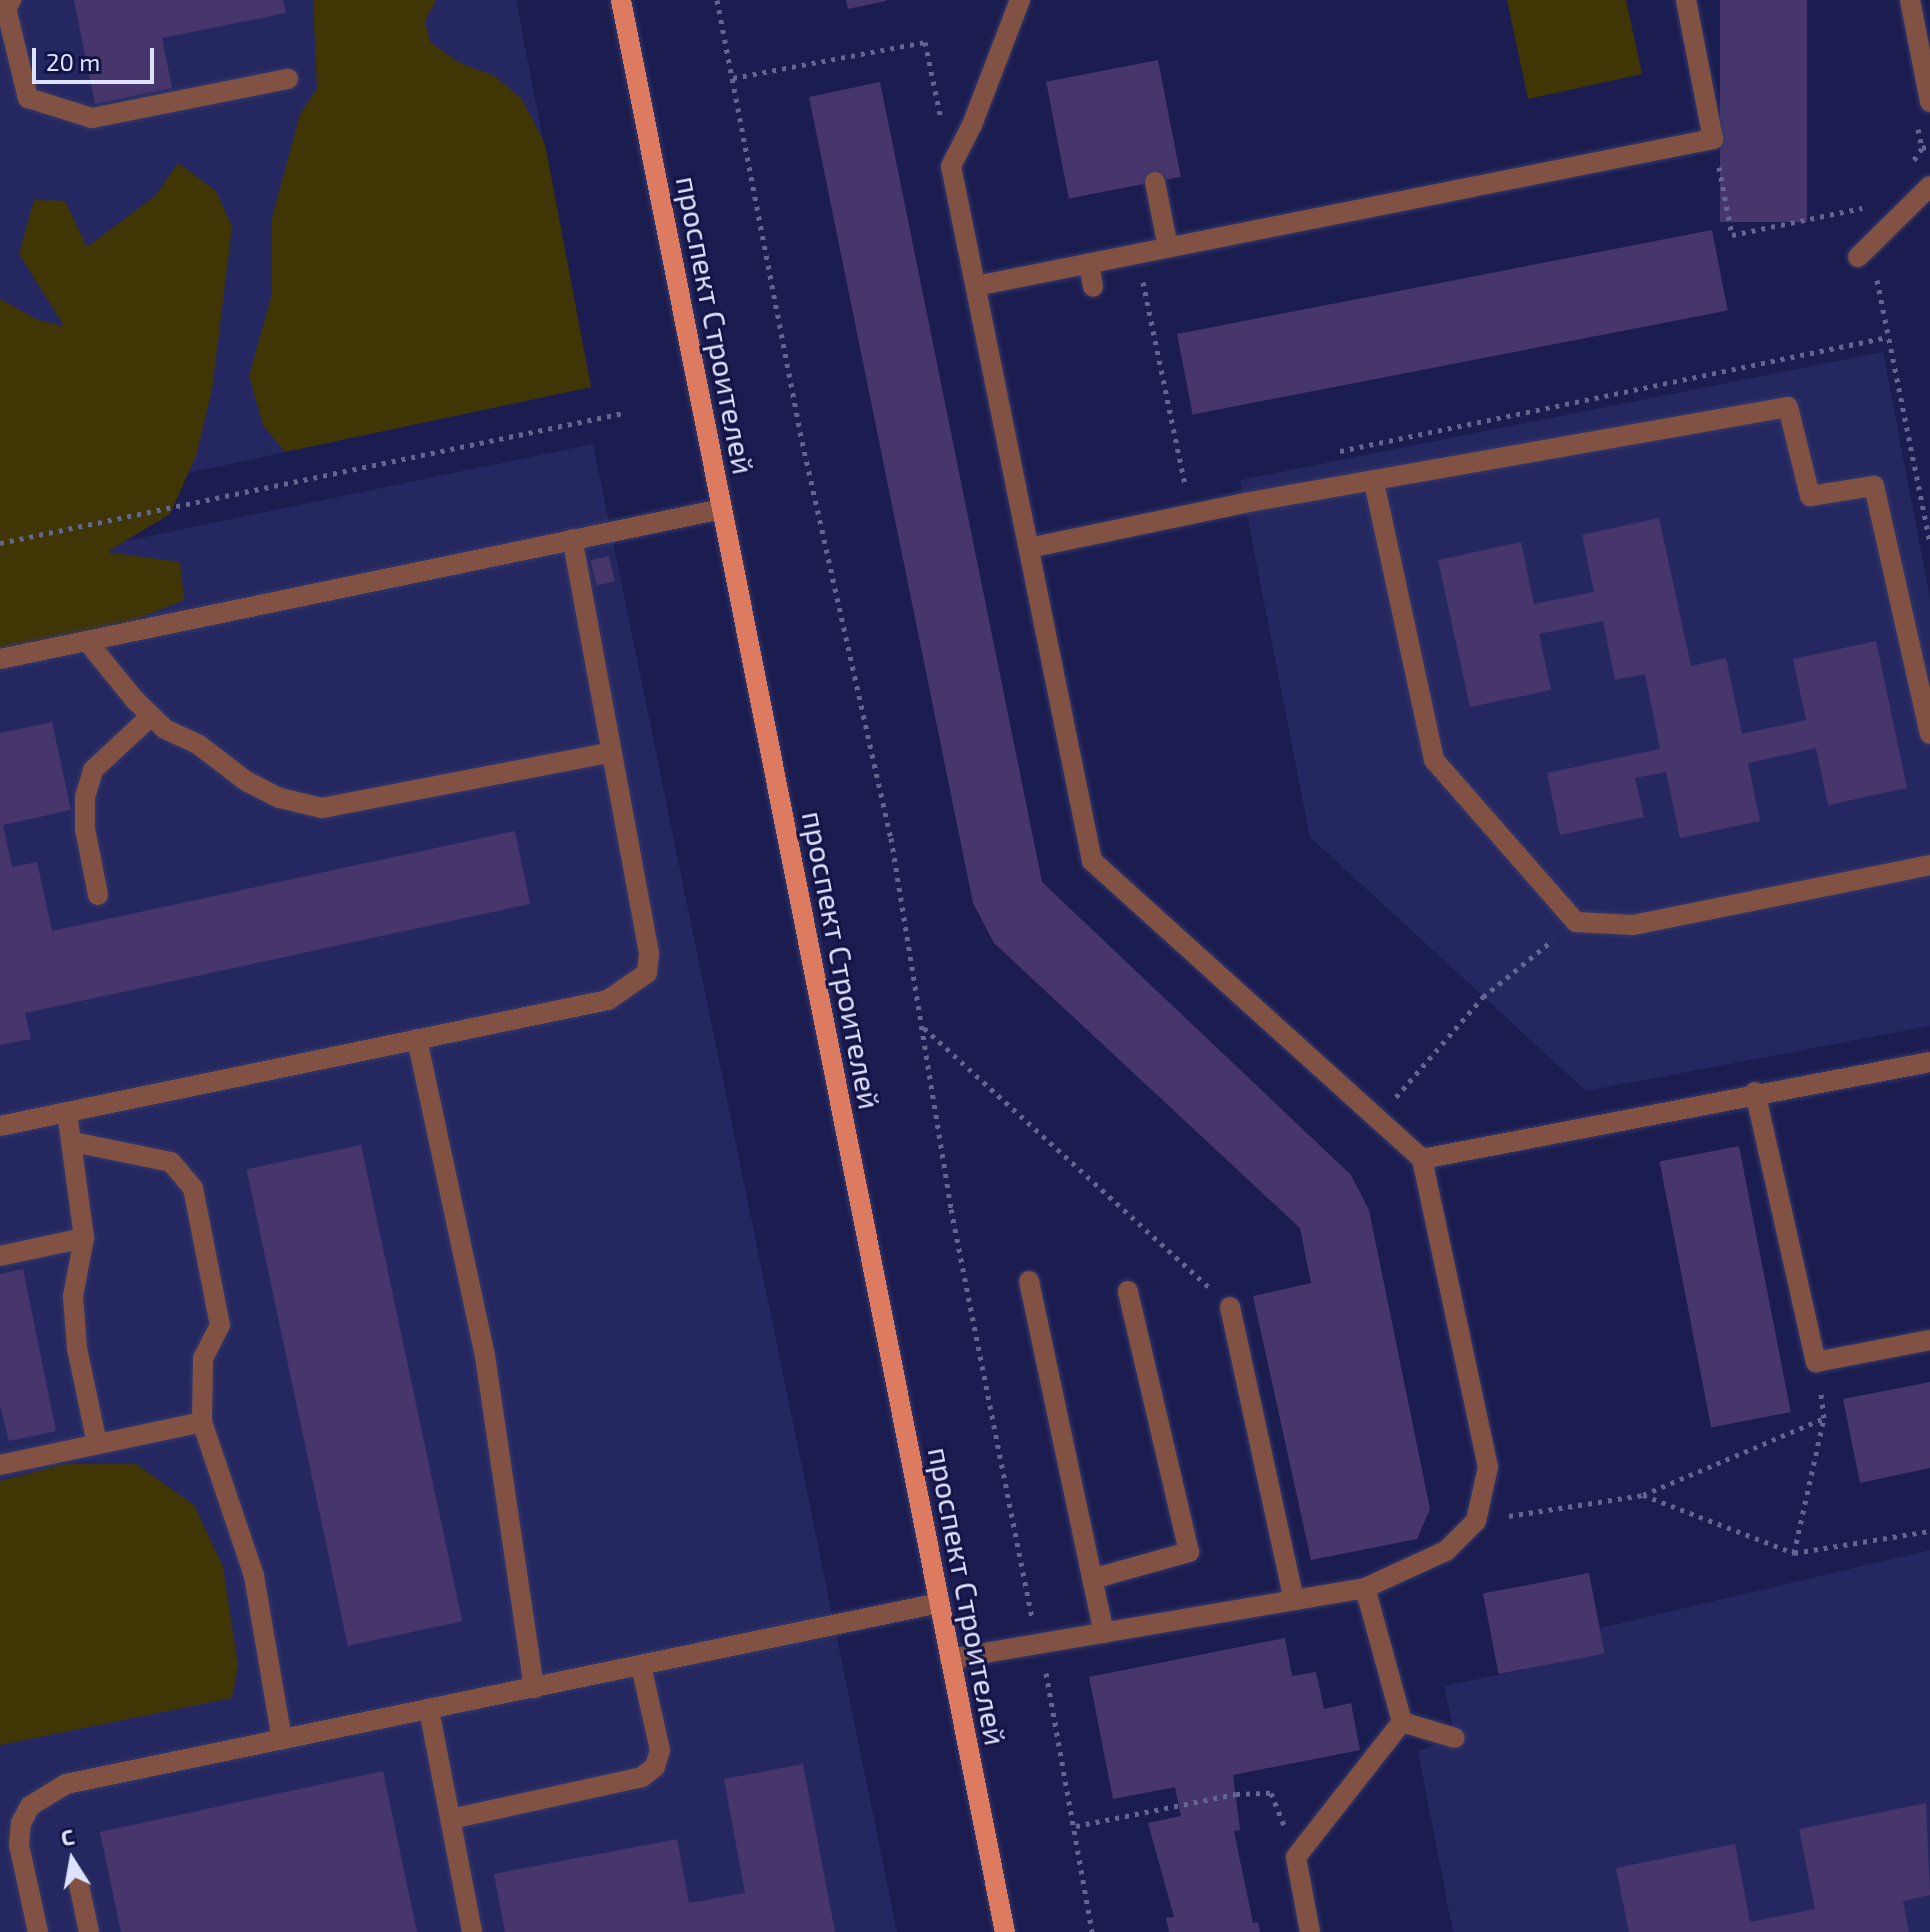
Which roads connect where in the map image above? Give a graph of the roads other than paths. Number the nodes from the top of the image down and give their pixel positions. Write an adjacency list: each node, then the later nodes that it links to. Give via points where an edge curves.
1 (11, 0): 6 (lane, via 6,8 28,98 92,118)
2 (621, 0): 16 (main road, проспект Строителей)
3 (1020, 0): 13 (lane, via 951,166)
4 (1686, 0): 10 (lane, via 1713,139)
5 (1910, 0): 7 (lane)
6 (288, 79)
7 (1929, 92)
8 (1155, 182): 10 (lane)
9 (1930, 186): 11 (lane)
10 (1168, 247): 12 (lane)
11 (1858, 257)
12 (1089, 264): 13 (lane); 14 (lane)
13 (976, 286): 18 (lane)
14 (1093, 287)
15 (1374, 482): 18 (lane); 22 (lane, via 1788,407 1810,496 1874,486); 24 (lane, via 1434,760 1576,922 1633,925)
16 (722, 509): 17 (lane); 45 (main road, проспект Строителей)
17 (572, 539): 19 (lane); 23 (lane)
18 (1029, 548): 32 (lane, via 1092,861)
19 (87, 641): 20 (lane); 21 (lane)
20 (0, 659)
21 (151, 716): 23 (lane, via 246,781 280,798 322,808); 25 (lane, via 93,770 85,797 85,829)
22 (1930, 734)
23 (612, 752): 26 (lane, via 649,953 647,973 608,1000)
24 (1930, 865)
25 (98, 895)
26 (417, 1039): 29 (lane); 49 (lane, via 485,1356)
27 (1930, 1062): 28 (lane)
28 (1755, 1092): 32 (lane); 38 (lane, via 1816,1362)
29 (67, 1112): 30 (lane); 31 (lane)
30 (0, 1126)
31 (73, 1142): 33 (lane); 39 (lane, via 171,1162 193,1188 220,1325 203,1358)
32 (1422, 1159): 43 (lane, via 1488,1467 1476,1521 1446,1551)
33 (84, 1238): 34 (lane); 40 (lane, via 73,1296 77,1348)
34 (0, 1256)
35 (1029, 1281): 42 (lane)
36 (1128, 1291): 42 (lane, via 1189,1552)
37 (1230, 1307): 44 (lane)
38 (1930, 1340)
39 (202, 1422): 40 (lane); 53 (lane, via 254,1576)
40 (97, 1444): 41 (lane)
41 (0, 1465)
42 (1092, 1579): 46 (lane)
43 (1365, 1588): 44 (lane); 51 (lane)
44 (1294, 1600): 46 (lane)
45 (939, 1603): 47 (main road, проспект Строителей); 48 (lane)
46 (1104, 1633): 47 (lane)
47 (950, 1659): 59 (main road, проспект Строителей)
48 (641, 1666): 49 (lane); 54 (lane, via 660,1750 655,1767 642,1777)
49 (534, 1688): 50 (lane)
50 (429, 1710): 53 (lane); 54 (lane)
51 (1402, 1722): 52 (lane); 60 (lane, via 1296,1857)
52 (1455, 1738)
53 (282, 1740): 56 (lane, via 66,1784 30,1806 19,1845)
54 (451, 1819): 58 (lane)
55 (79, 1885): 57 (lane)
56 (38, 1932)
57 (89, 1932)
58 (472, 1932)
59 (1005, 1932)
60 (1310, 1932)

